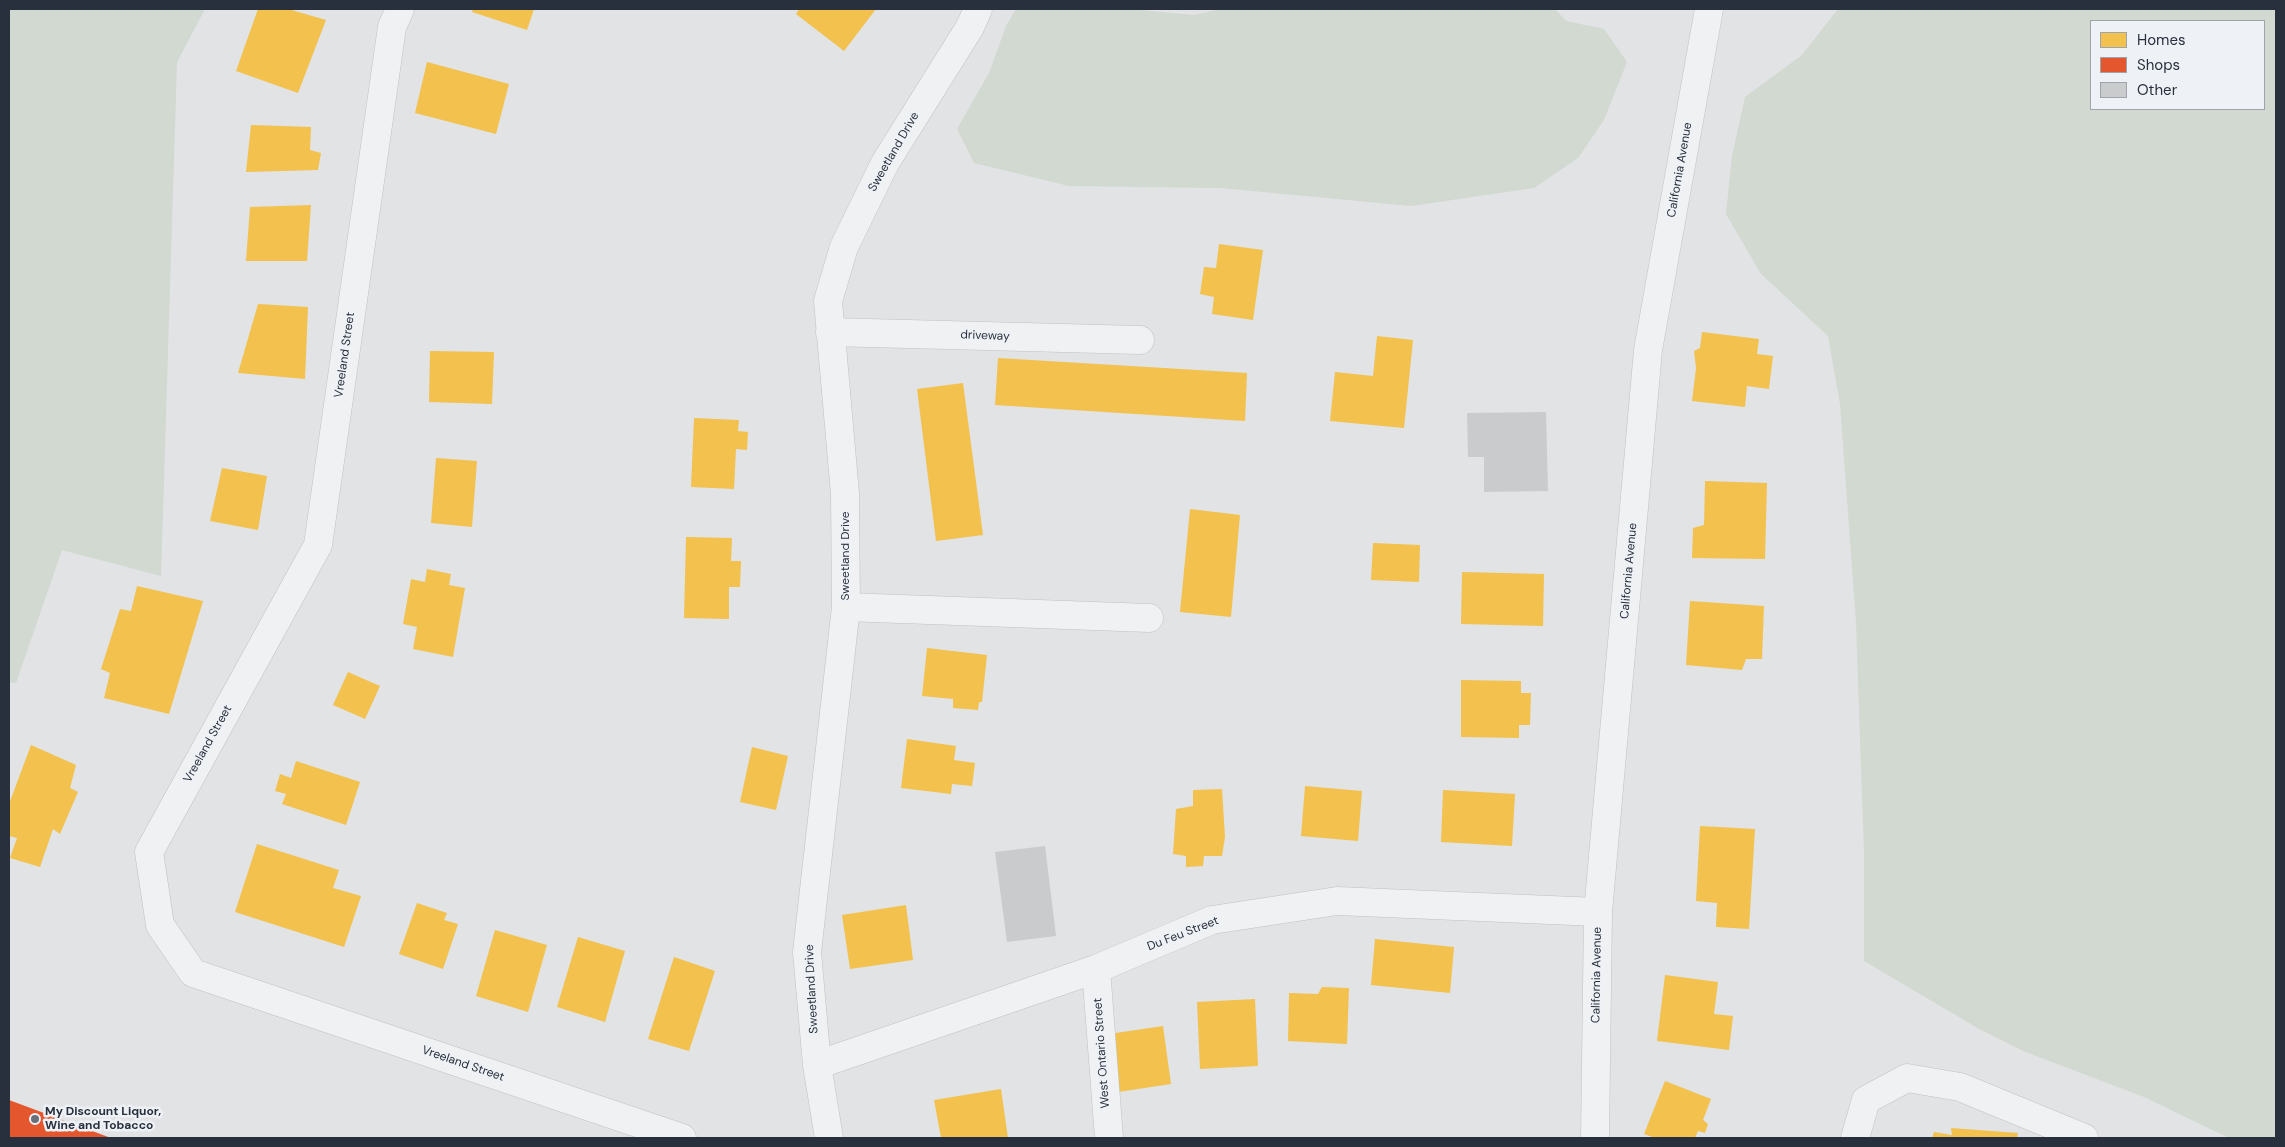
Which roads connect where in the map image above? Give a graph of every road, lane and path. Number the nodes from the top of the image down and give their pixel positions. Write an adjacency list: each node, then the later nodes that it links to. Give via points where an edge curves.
1 (400, 9): 11 (street, Vreeland Street, via 392,27 318,546 149,852 160,925 193,972)
2 (978, 9): 4 (street, Sweetland Drive, via 885,163 844,247 828,301)
3 (1708, 9): 8 (street, California Avenue, via 1648,350)
4 (830, 332): 5 (street, driveway); 6 (street, Sweetland Drive, via 846,494)
5 (1140, 340)
6 (846, 607): 7 (street); 10 (street, Sweetland Drive, via 807,952)
7 (1150, 618)
8 (1598, 912): 9 (street, Du Feu Street, via 1337,900 1212,920); 14 (street, California Avenue)
9 (1096, 969): 10 (street, Du Feu Street); 13 (street, West Ontario Street)
10 (817, 1065): 12 (street, Sweetland Drive)
11 (682, 1138)
12 (828, 1138)
13 (1109, 1138)
14 (1595, 1138)
15 (1855, 1138): 16 (street, via 1866,1100 1907,1078 1960,1087)
16 (2084, 1138)

